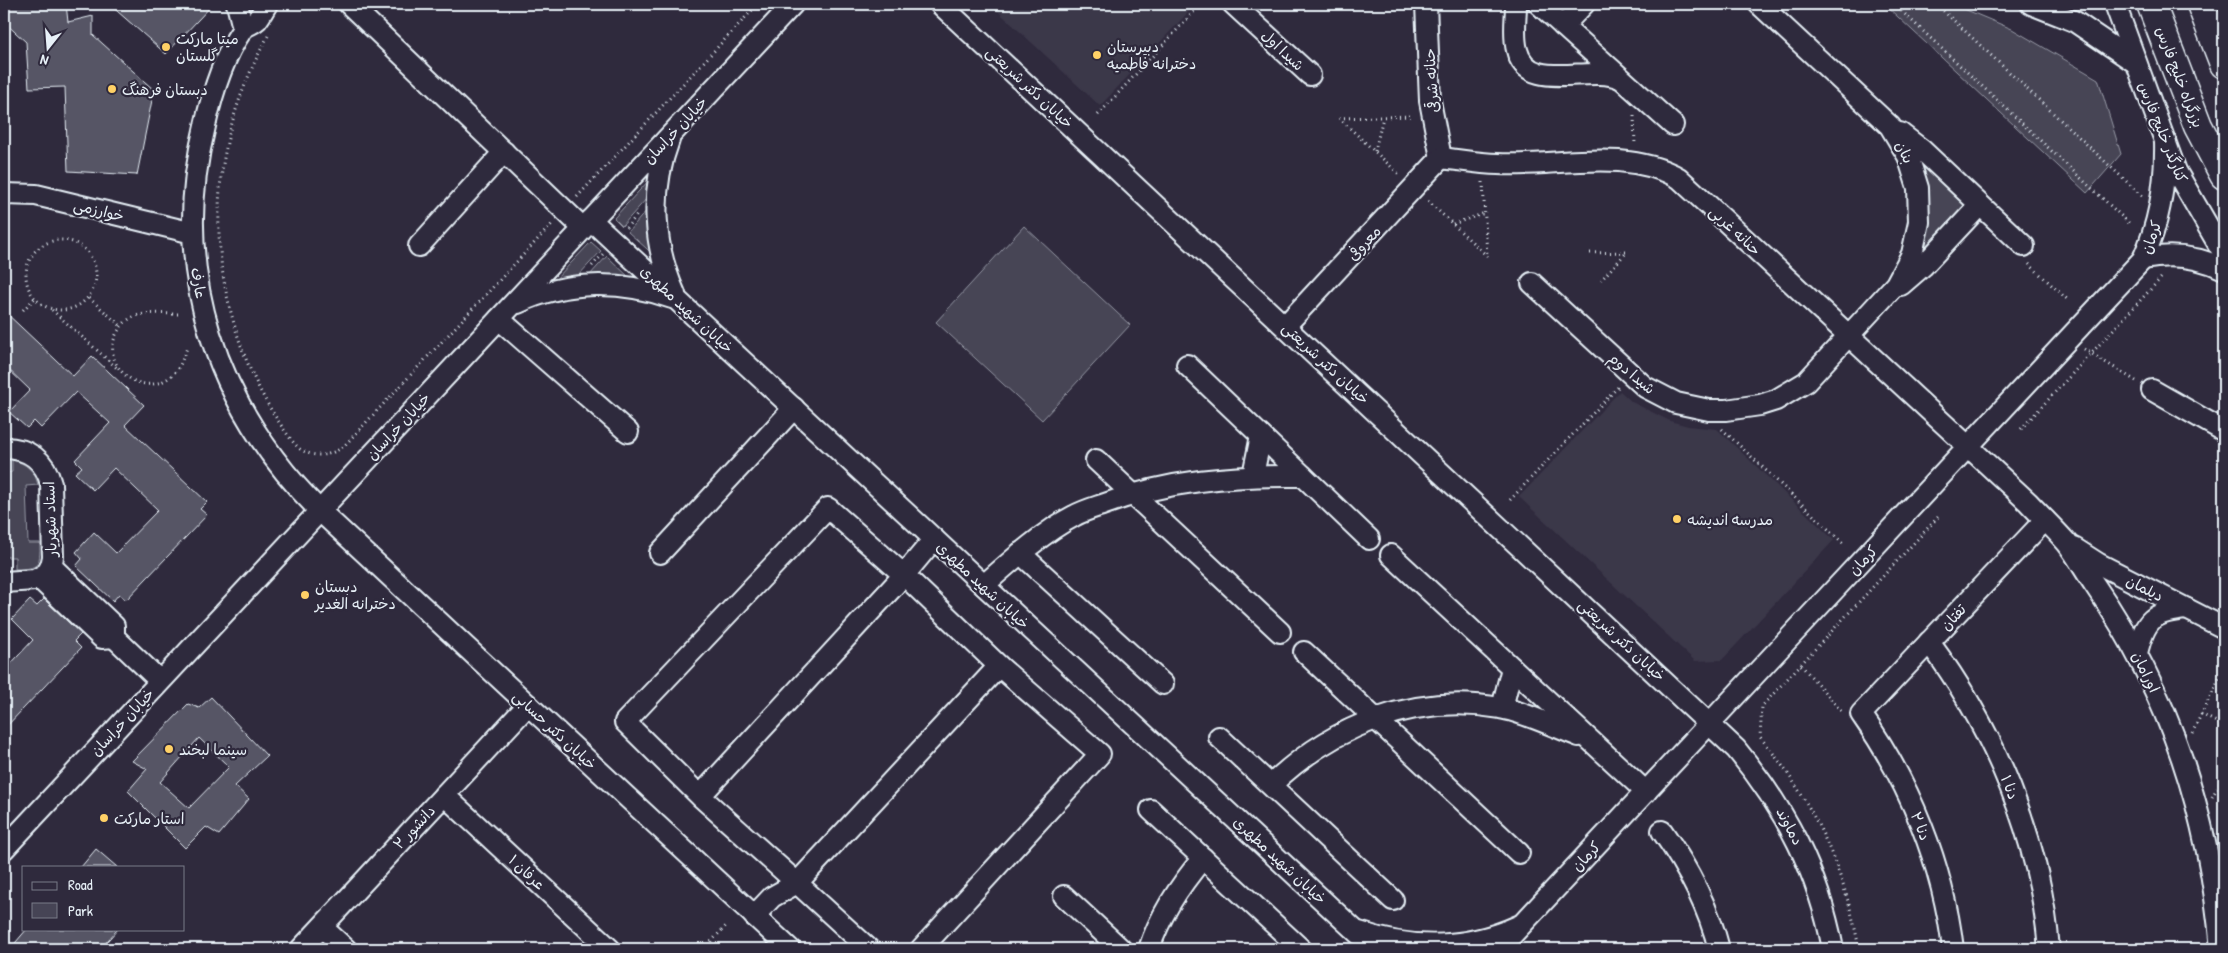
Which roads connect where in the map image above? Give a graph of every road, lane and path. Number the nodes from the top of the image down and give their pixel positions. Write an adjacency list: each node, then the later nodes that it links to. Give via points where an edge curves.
1 (237, 4): 21 (street)
2 (267, 4): 21 (street, عارف, via 256,20)
3 (349, 4): 38 (street, خیابان شهید مطهری)
4 (758, 4): 48 (path)
5 (793, 4): 35 (street, خیابان خراسان)
6 (940, 4): 72 (street, خیابان دکتر شریعتی)
7 (1201, 4): 30 (path)
8 (1233, 4): 27 (street, شیدا اول)
9 (1426, 4): 40 (street, حنانه شرقی, via 1430,101)
10 (1516, 4): 26 (street, via 1516,48 1526,67 1546,76)
11 (1539, 4): 20 (street)
12 (1584, 4): 20 (street)
13 (1758, 4): 34 (street, بنان)
14 (1894, 4): 52 (path)
15 (1936, 4): 45 (path)
16 (2031, 4): 24 (street, via 2074,20)
17 (2115, 4): 24 (street, کنارگذر خلیج فارس)
18 (2151, 4): 42 (highway, بزرگراه خلیج فارس, via 2198,126)
19 (2200, 4): 25 (highway)
20 (1563, 26): 23 (street)
21 (243, 28): 53 (street, عارف, via 218,79 201,141 195,174)
22 (272, 30): 48 (path, via 244,86 232,123 221,177 219,240 228,303 247,362 277,418 302,450 319,455 333,453 345,445)
23 (1588, 50): 26 (street, via 1594,61); 28 (street)
24 (2136, 63): 36 (street, کنارگذر خلیج فارس)
25 (2224, 64)
26 (1591, 73): 28 (street)
27 (1310, 75)
28 (1623, 80): 33 (street)
29 (1634, 113): 37 (path)
30 (1098, 115)
31 (1383, 116): 32 (path); 39 (path); 39 (path, via 1339,118)
32 (1414, 116)
33 (1673, 125)
34 (1890, 126): 47 (street, via 1922,150); 66 (street, بنان, via 1914,171 1920,205 1912,254)
35 (672, 133): 50 (street, خیابان خراسان); 65 (street, via 658,183 656,218 662,260)
36 (2165, 141): 57 (street, کنارگذر خلیج فارس, via 2176,171); 58 (street, کرمان, via 2162,199)
37 (1635, 146)
38 (504, 152): 48 (street, خیابان شهید مطهری); 54 (street)
39 (1375, 152): 41 (path)
40 (1441, 158): 72 (street, معروفی); 73 (street, حنانه غربی, via 1498,164 1620,161 1657,167 1688,186)
41 (1400, 175)
42 (2224, 175)
43 (1483, 182): 49 (path)
44 (4, 194): 53 (street, خوارزمی, via 36,195)
45 (2143, 197)
46 (1428, 201): 51 (path)
47 (1980, 205): 55 (street); 66 (street, via 1922,266)
48 (565, 210): 50 (street, خیابان شهید مطهری)
49 (1485, 213): 51 (path); 51 (path, via 1487,256)
50 (587, 224): 65 (street, خیابان شهید مطهری); 69 (street, خیابان خراسان)
51 (1453, 224)
52 (2131, 225)
53 (193, 233): 94 (street, عارف, via 203,308 223,372 269,453)
54 (419, 246)
55 (2024, 246)
56 (1590, 253): 61 (path, via 1627,252)
57 (2224, 254)
58 (2143, 259): 59 (street, via 2184,256); 74 (street, کرمان)
59 (2224, 269)
60 (2162, 277): 76 (path)
61 (1601, 280)
62 (1532, 283): 73 (street, شیدا دوم, via 1644,387 1676,403 1709,410 1735,410 1776,400 1806,382)
63 (35, 298): 64 (path, via 26,280 29,260 42,245 61,240 80,246 94,260 97,280); 67 (path); 68 (path)
64 (88, 298): 67 (path, via 72,309); 71 (path)
65 (678, 301): 69 (street, via 637,288 594,285 559,289); 81 (street, خیابان شهید مطهری)
66 (1881, 302): 73 (street, بنان)
67 (52, 309): 78 (path)
68 (23, 310)
69 (505, 312): 85 (street); 94 (street, خیابان خراسان)
70 (178, 314): 71 (path, via 139,315)
71 (121, 326): 78 (path, via 112,346 117,366)
72 (1286, 326): 125 (street, خیابان دکتر شریعتی)
73 (1849, 336): 87 (street, حنانه غربی)
74 (2071, 337): 76 (path); 87 (street, کرمان)
75 (187, 348): 78 (path, via 180,364 166,380 144,384)
76 (2090, 354): 80 (path); 83 (path)
77 (1187, 365): 86 (street)
78 (124, 375)
79 (1620, 385): 93 (path)
80 (2152, 390): 84 (street)
81 (794, 408): 97 (street, خیابان شهید مطهری); 102 (street)
82 (1718, 425): 99 (path)
83 (2021, 429)
84 (2224, 431)
85 (628, 432)
86 (1261, 436): 90 (street); 91 (street)
87 (1968, 447): 96 (street, اورامان); 125 (street, کرمان)
88 (4, 448): 104 (street, استاد شهریار, via 22,450 38,459 51,484 53,557)
89 (1096, 460): 92 (street)
90 (1254, 475): 91 (street); 92 (street, via 1213,478)
91 (1303, 476): 98 (street)
92 (1132, 493): 101 (street, via 1074,516); 110 (street)
93 (1510, 500)
94 (320, 511): 118 (street, خیابان خراسان); 120 (street, خیابان دکتر حسابی)
95 (1940, 515): 114 (path)
96 (2045, 520): 100 (street, اورامان); 111 (street, تفتان)
97 (934, 539): 105 (street); 107 (street, خیابان شهید مطهری)
98 (1369, 539)
99 (1843, 543)
100 (2068, 544): 108 (street, دیلمان, via 2099,564); 113 (street, اورامان)
101 (1020, 553): 107 (street); 119 (street)
102 (660, 554)
103 (1391, 555): 116 (street)
104 (45, 572): 106 (street, استاد شهریار); 118 (street, via 102,638 114,637)
105 (904, 576): 115 (street); 134 (street); 134 (street, via 828,508 625,722)
106 (4, 582)
107 (984, 585): 147 (street, خیابان شهید مطهری)
108 (2187, 609): 109 (street, دیلمان); 113 (street, via 2168,610 2152,618 2142,632)
109 (2224, 628)
110 (1280, 632)
111 (1929, 642): 122 (street, تفتان); 165 (street, دنا ۱, via 1969,702 2006,776 2033,855)
112 (1304, 652): 124 (street)
113 (2137, 653): 166 (street, اورامان, via 2173,730 2201,817)
114 (1801, 665): 122 (path); 163 (path, via 1762,706 1760,737 1799,789 1821,828 1845,886)
115 (999, 666): 141 (street); 155 (street, via 1100,754)
116 (1512, 668): 121 (street); 129 (street)
117 (2224, 669): 123 (path)
118 (160, 681): 138 (street, خیابان خراسان)
119 (1163, 684)
120 (528, 705): 133 (street, دانشور ۲); 144 (street, خیابان دکتر حسابی)
121 (1502, 708): 124 (street, via 1451,704 1425,706); 129 (street)
122 (1851, 713): 164 (street, دنا ۲, via 1887,754 1920,822 1943,895)
123 (2201, 714): 126 (path); 127 (path)
124 (1375, 718): 131 (street, via 1308,752); 139 (street)
125 (1710, 723): 132 (street, کرمان); 162 (street, دماوند, via 1758,775 1794,831 1820,894)
126 (2224, 726)
127 (2191, 733)
128 (1219, 737): 131 (street)
129 (1588, 739): 132 (street)
130 (2224, 776): 135 (path)
131 (1271, 785): 143 (street)
132 (1646, 792): 148 (street, کرمان)
133 (444, 795): 146 (street, دانشور ۲); 151 (street, عرفان ۱)
134 (700, 796): 141 (street)
135 (2212, 797)
136 (1151, 810): 140 (street)
137 (1662, 831): 161 (street, via 1694,880)
138 (4, 849)
139 (1519, 853)
140 (1203, 858): 157 (street, via 1172,899); 158 (street)
141 (797, 883): 144 (street, via 772,897); 154 (street)
142 (1064, 896): 156 (street)
143 (1393, 900)
144 (754, 916): 153 (street, خیابان دکتر حسابی)
145 (726, 926): 152 (path)
146 (322, 927): 149 (street, دانشور ۲); 150 (street)
147 (1354, 930): 148 (street, via 1396,942 1439,945 1482,939); 159 (street); 160 (street, خیابان شهید مطهری)
148 (1513, 940)
149 (301, 949)
150 (346, 949)
151 (610, 949)
152 (704, 949)
153 (790, 949)
154 (869, 949)
155 (921, 949)
156 (1121, 949)
157 (1149, 949)
158 (1301, 949)
159 (1363, 949)
160 (1375, 949)
161 (1718, 949)
162 (1833, 949)
163 (1860, 949)
164 (1953, 949)
165 (2049, 949)
166 (2221, 949)

